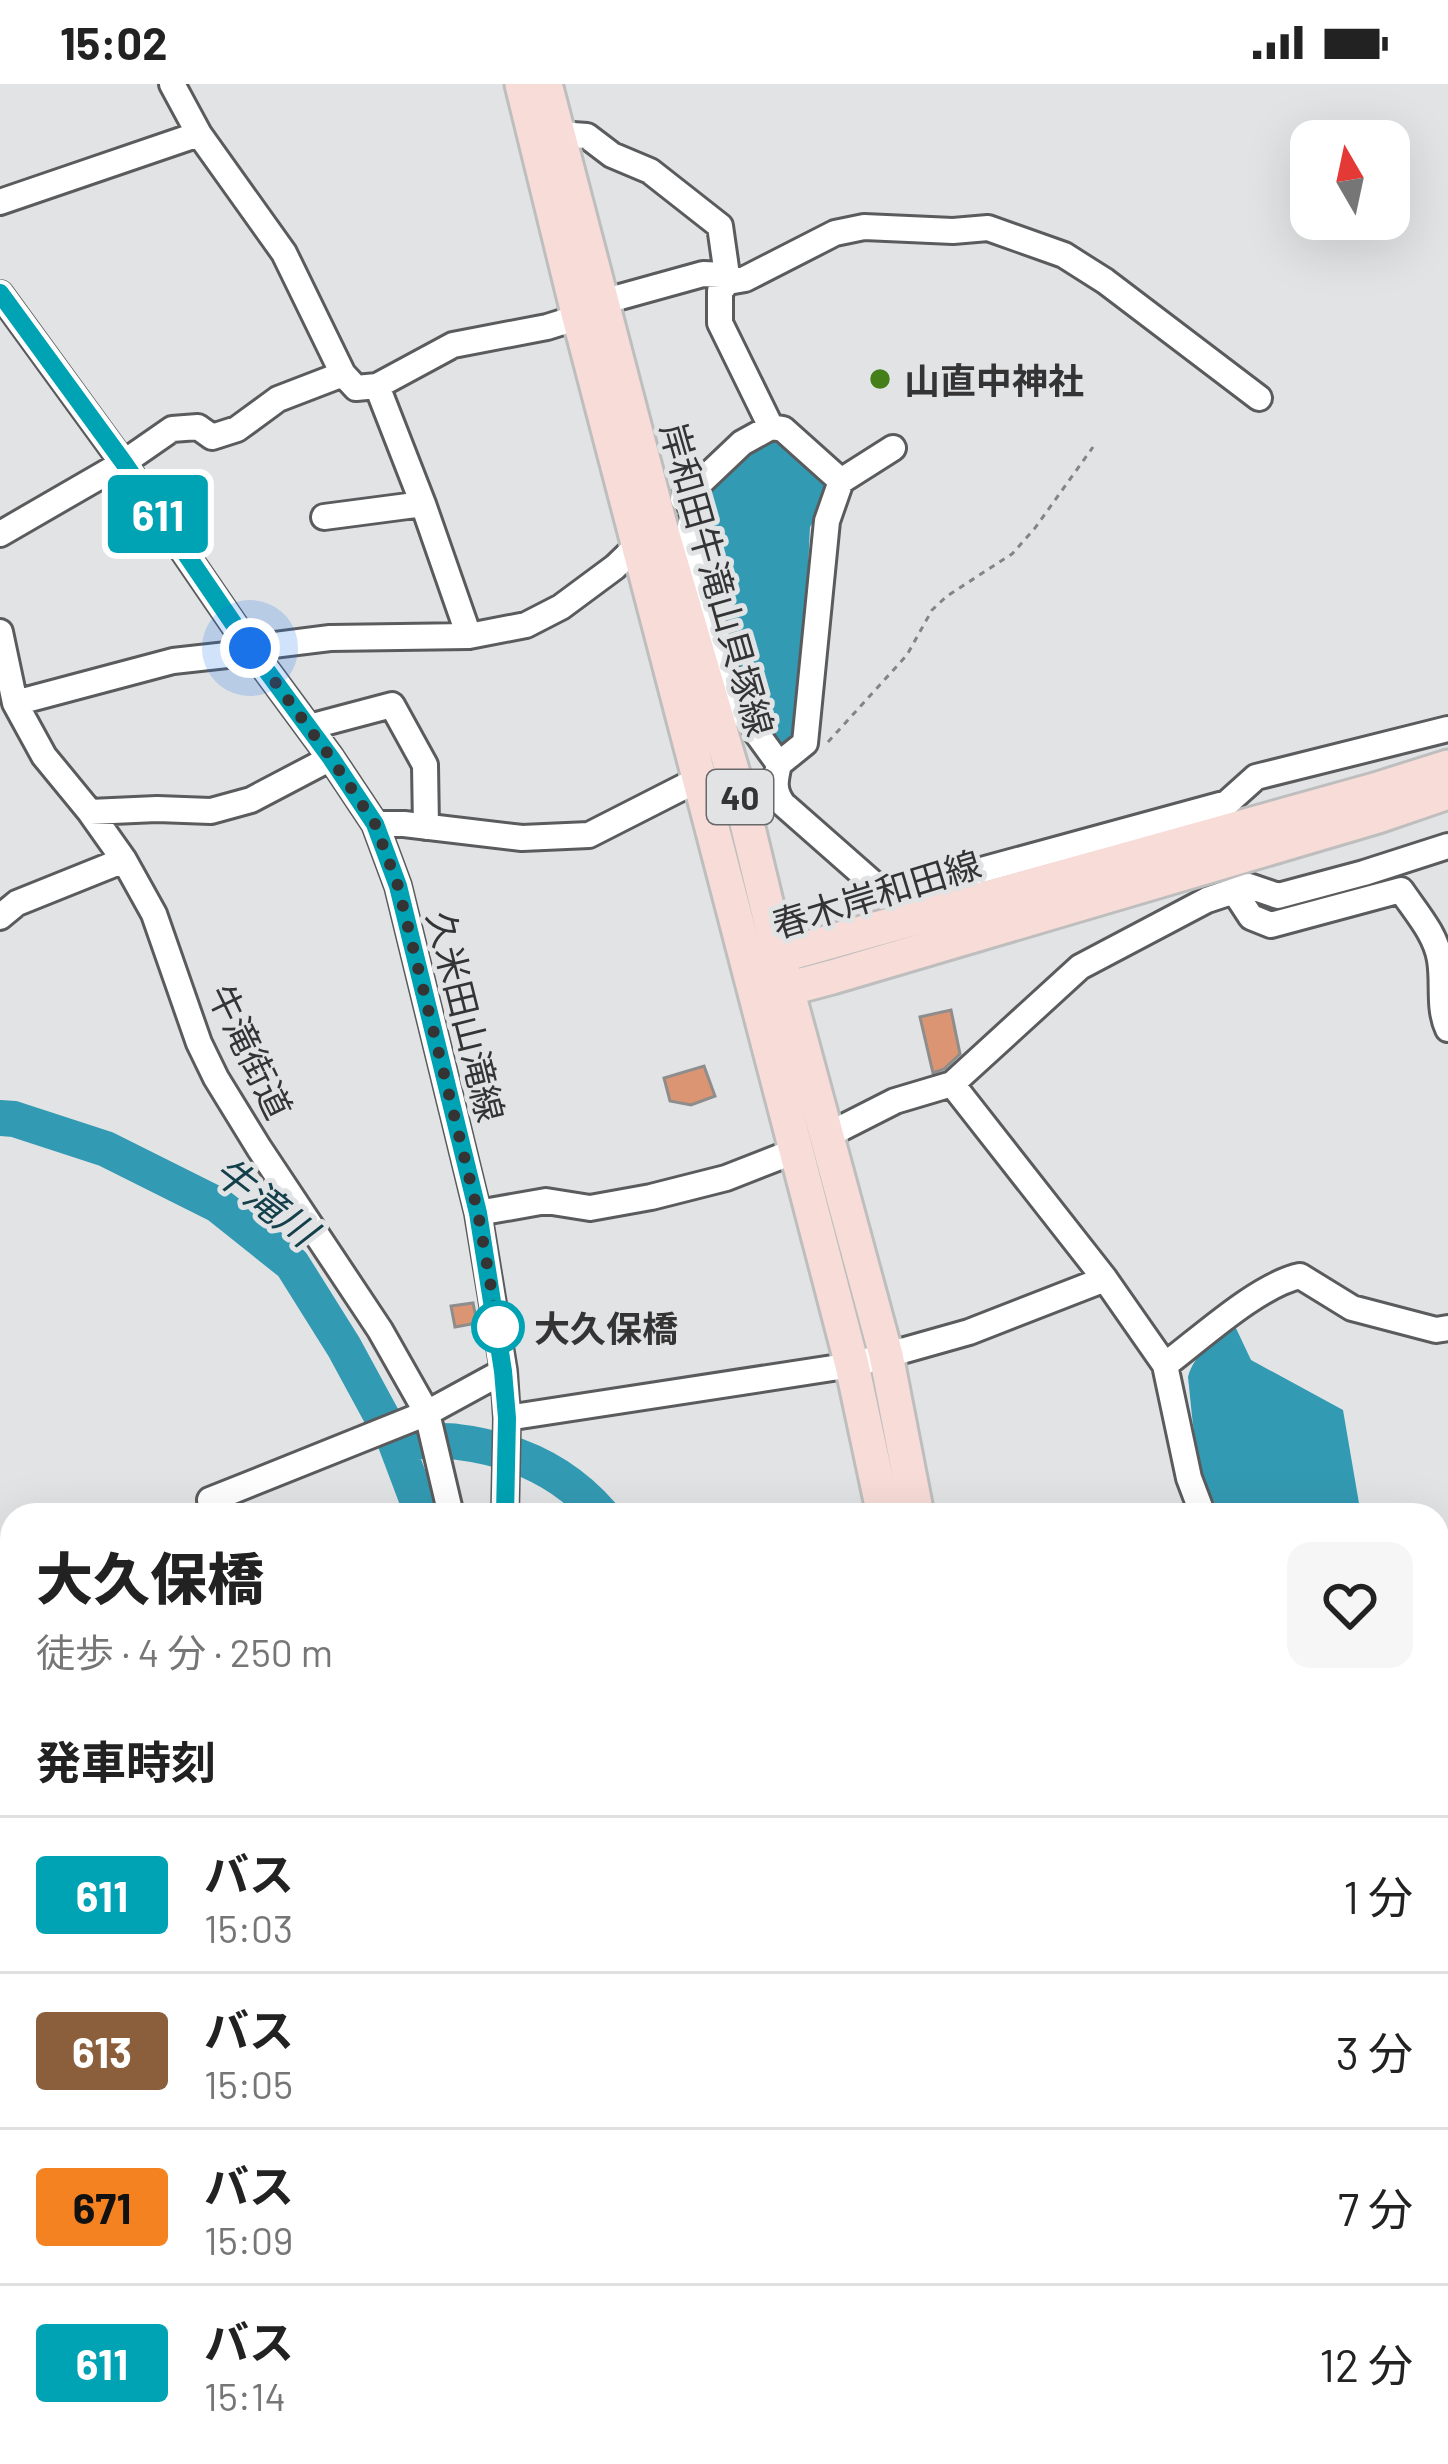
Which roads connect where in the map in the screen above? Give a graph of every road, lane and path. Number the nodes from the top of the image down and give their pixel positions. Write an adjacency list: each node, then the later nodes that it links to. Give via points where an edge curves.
1 (172, 84): 4 (street)
2 (521, 84): 9 (main road, 岸和田牛滝山貝塚線 / 40)
3 (545, 84): 5 (main road, 岸和田牛滝山貝塚線 / 40)
4 (199, 134): 6 (street); 10 (street, via 284,254)
5 (558, 134): 7 (street, via 587,136 650,171 720,226); 9 (main road, 岸和田牛滝山貝塚線 / 40)
6 (0, 202)
7 (728, 278): 9 (street, via 703,274); 12 (street, via 745,279 864,227 988,228 1078,263); 13 (street, via 720,322)
8 (0, 294): 16 (street, 久米田山滝線)
9 (590, 309): 11 (street, via 547,327 453,345); 22 (main road, 岸和田牛滝山貝塚線 / 40)
10 (343, 374): 11 (street, via 356,388); 16 (street, via 278,399 238,429 212,437 197,427 172,429)
11 (377, 386): 19 (street)
12 (1259, 398)
13 (771, 427): 17 (street); 18 (street)
14 (893, 448): 17 (street)
15 (1094, 448): 29 (path, via 1012,554 932,610 908,655)
16 (124, 463): 21 (street); 25 (street, 久米田山滝線)
17 (842, 481): 31 (street, via 827,521 805,742)
18 (690, 490): 22 (street); 31 (street, via 689,531 732,693)
19 (423, 504): 20 (street); 24 (street)
20 (324, 517)
21 (0, 534)
22 (650, 534): 24 (street, via 561,607 526,625); 33 (main road, 岸和田牛滝山貝塚線 / 40); 36 (main road, 岸和田牛滝山貝塚線 / 40)
23 (0, 632): 26 (street, 牛滝街道)
24 (469, 636): 25 (street)
25 (250, 648): 26 (street); 27 (street, 久米田山滝線)
26 (15, 703): 37 (street, 牛滝街道, via 44,756)
27 (309, 727): 30 (street, 久米田山滝線); 39 (street, via 392,705 425,765)
28 (1448, 729): 35 (street, via 1256,777 1227,803 901,892 875,885)
29 (818, 752)
30 (331, 758): 37 (street, via 251,800 211,811); 38 (street, 久米田山滝線)
31 (779, 764): 35 (street)
32 (1448, 766): 44 (main road, 春木岸和田線)
33 (701, 778): 39 (street, via 589,835 522,838); 45 (main road, 岸和田牛滝山貝塚線 / 40)
34 (1448, 792): 46 (main road, 春木岸和田線)
35 (777, 795): 36 (street)
36 (743, 811): 44 (main road, 岸和田牛滝山貝塚線 / 40)
37 (90, 812): 41 (street, 牛滝街道)
38 (375, 824): 39 (street); 50 (street, 久米田山滝線, via 398,886)
39 (426, 827)
40 (1448, 845): 42 (street, via 1278,896 1249,886)
41 (124, 860): 43 (street); 57 (street, 牛滝街道, via 154,914 216,1078 380,1330)
42 (1234, 891): 47 (street, via 1251,917 1271,926 1400,890 1440,956); 48 (street, via 1080,967)
43 (0, 917)
44 (779, 956): 45 (main road, 春木岸和田線); 46 (main road, 岸和田牛滝山貝塚線 / 40)
45 (752, 980): 46 (main road, 春木岸和田線); 49 (main road, 岸和田牛滝山貝塚線 / 40)
46 (787, 989): 49 (main road, 岸和田牛滝山貝塚線 / 40)
47 (1448, 1029)
48 (952, 1084): 49 (street, via 895,1101); 51 (street)
49 (811, 1143): 50 (street, via 651,1197); 53 (main road, 岸和田牛滝山貝塚線 / 40); 54 (main road, 岸和田牛滝山貝塚線 / 40)
50 (478, 1213): 56 (street, 久米田山滝線)
51 (1105, 1279): 53 (street); 55 (street)
52 (1448, 1328): 55 (street, via 1352,1308 1300,1276 1249,1302)
53 (886, 1355): 54 (street); 63 (main road, 岸和田牛滝山貝塚線 / 40)
54 (852, 1365): 58 (street); 62 (main road, 岸和田牛滝山貝塚線 / 40)
55 (1165, 1365): 64 (street)
56 (503, 1371): 57 (street); 58 (street, 久米田山滝線)
57 (423, 1415): 59 (street); 60 (street, 牛滝街道)
58 (507, 1428): 61 (street, 久米田山滝線)
59 (210, 1500)
60 (449, 1503)
61 (505, 1503)
62 (881, 1503)
63 (915, 1503)
64 (1198, 1503)

